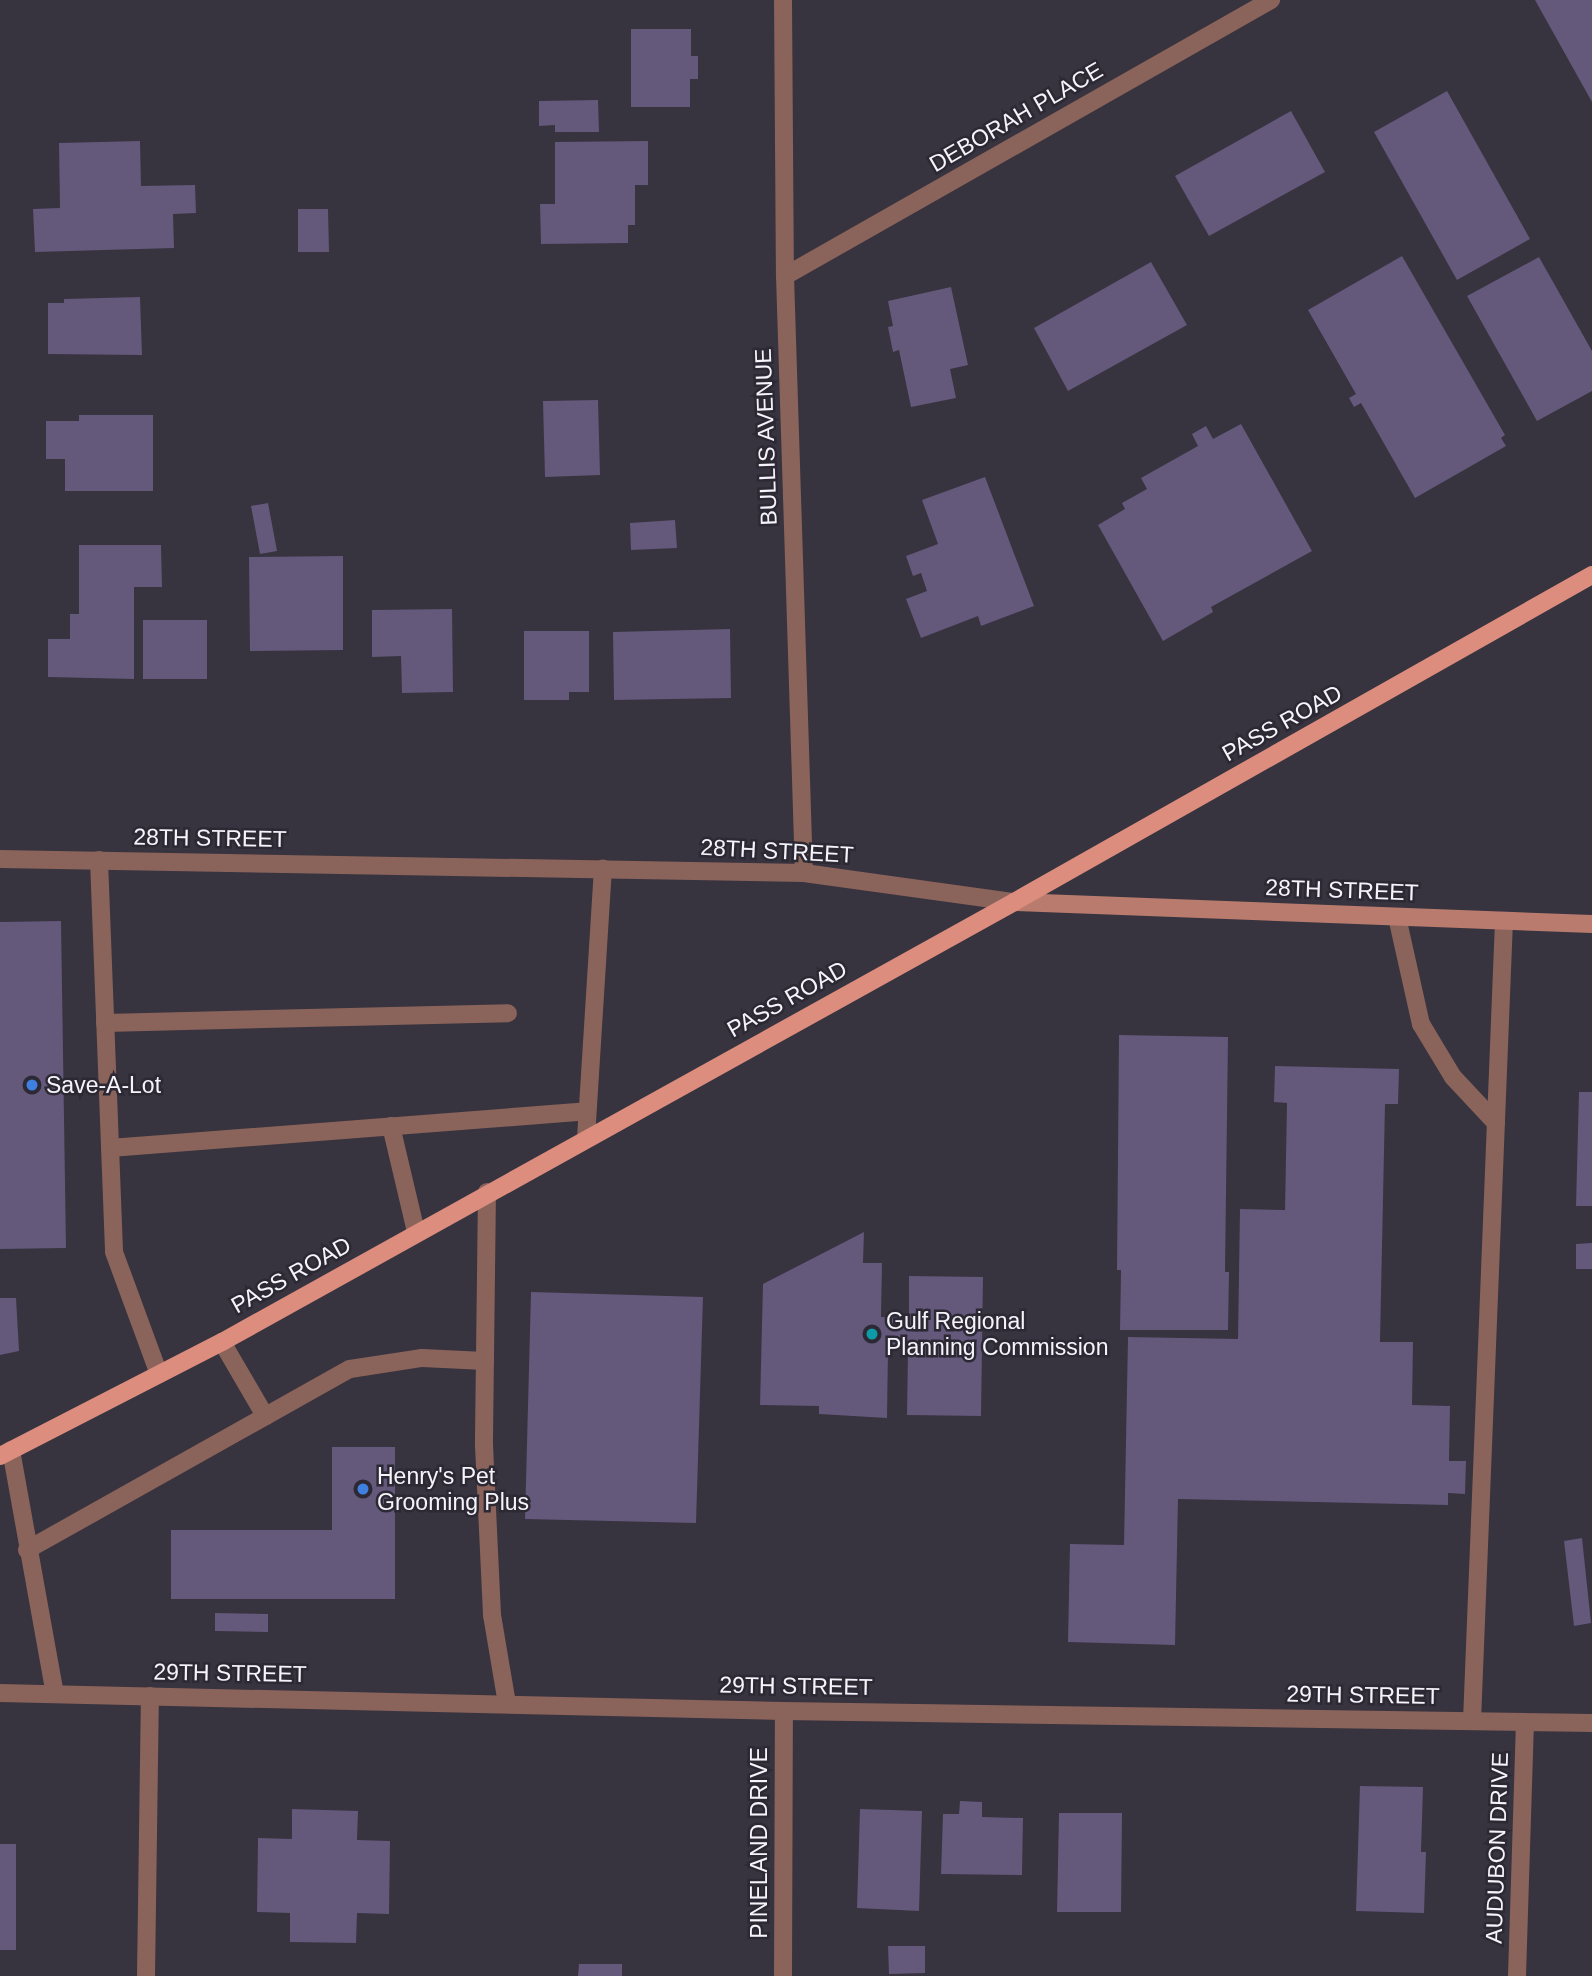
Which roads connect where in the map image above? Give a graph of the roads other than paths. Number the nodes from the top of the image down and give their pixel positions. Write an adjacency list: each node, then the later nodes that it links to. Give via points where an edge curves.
1 (783, 0): 3 (street, BULLIS AVENUE)
2 (1271, 0): 3 (street, DEBORAH PLACE)
3 (785, 276): 8 (street, BULLIS AVENUE)
4 (1592, 575): 9 (main road, PASS ROAD)
5 (0, 859): 6 (street, 28TH STREET)
6 (99, 860): 7 (street, 28TH STREET); 14 (street)
7 (603, 869): 8 (street, 28TH STREET); 15 (street)
8 (804, 873): 9 (street, 28TH STREET)
9 (1014, 902): 10 (main road, 28TH STREET); 18 (main road, PASS ROAD)
10 (1397, 917): 11 (main road, 28TH STREET); 16 (street, via 1421,1024 1453,1077)
11 (1504, 921): 12 (main road, 28TH STREET); 16 (street)
12 (1592, 924)
13 (508, 1013): 14 (street)
14 (105, 1023): 19 (street)
15 (587, 1111): 17 (street); 18 (street)
16 (1496, 1123): 33 (street)
17 (391, 1126): 19 (street); 21 (street)
18 (586, 1138): 20 (main road, PASS ROAD)
19 (110, 1148): 24 (street, via 114,1252)
20 (487, 1192): 21 (main road, PASS ROAD); 23 (street)
21 (416, 1232): 22 (main road, PASS ROAD)
22 (222, 1342): 24 (main road, PASS ROAD); 25 (street)
23 (485, 1361): 25 (street, via 422,1358 350,1369); 31 (street, via 492,1615)
24 (159, 1374): 26 (main road, PASS ROAD)
25 (265, 1416): 27 (street)
26 (5, 1453): 27 (street)
27 (27, 1550): 29 (street)
28 (0, 1693): 29 (street, 29TH STREET)
29 (55, 1694): 30 (street, 29TH STREET)
30 (150, 1696): 31 (street, 29TH STREET); 36 (street)
31 (507, 1704): 32 (street, 29TH STREET)
32 (784, 1711): 33 (street, 29TH STREET); 37 (street, PINELAND DRIVE)
33 (1472, 1721): 34 (street, 29TH STREET)
34 (1525, 1722): 35 (street, 29TH STREET); 38 (street, AUDUBON DRIVE)
35 (1592, 1723)
36 (146, 1976)
37 (783, 1976)
38 (1517, 1976)

